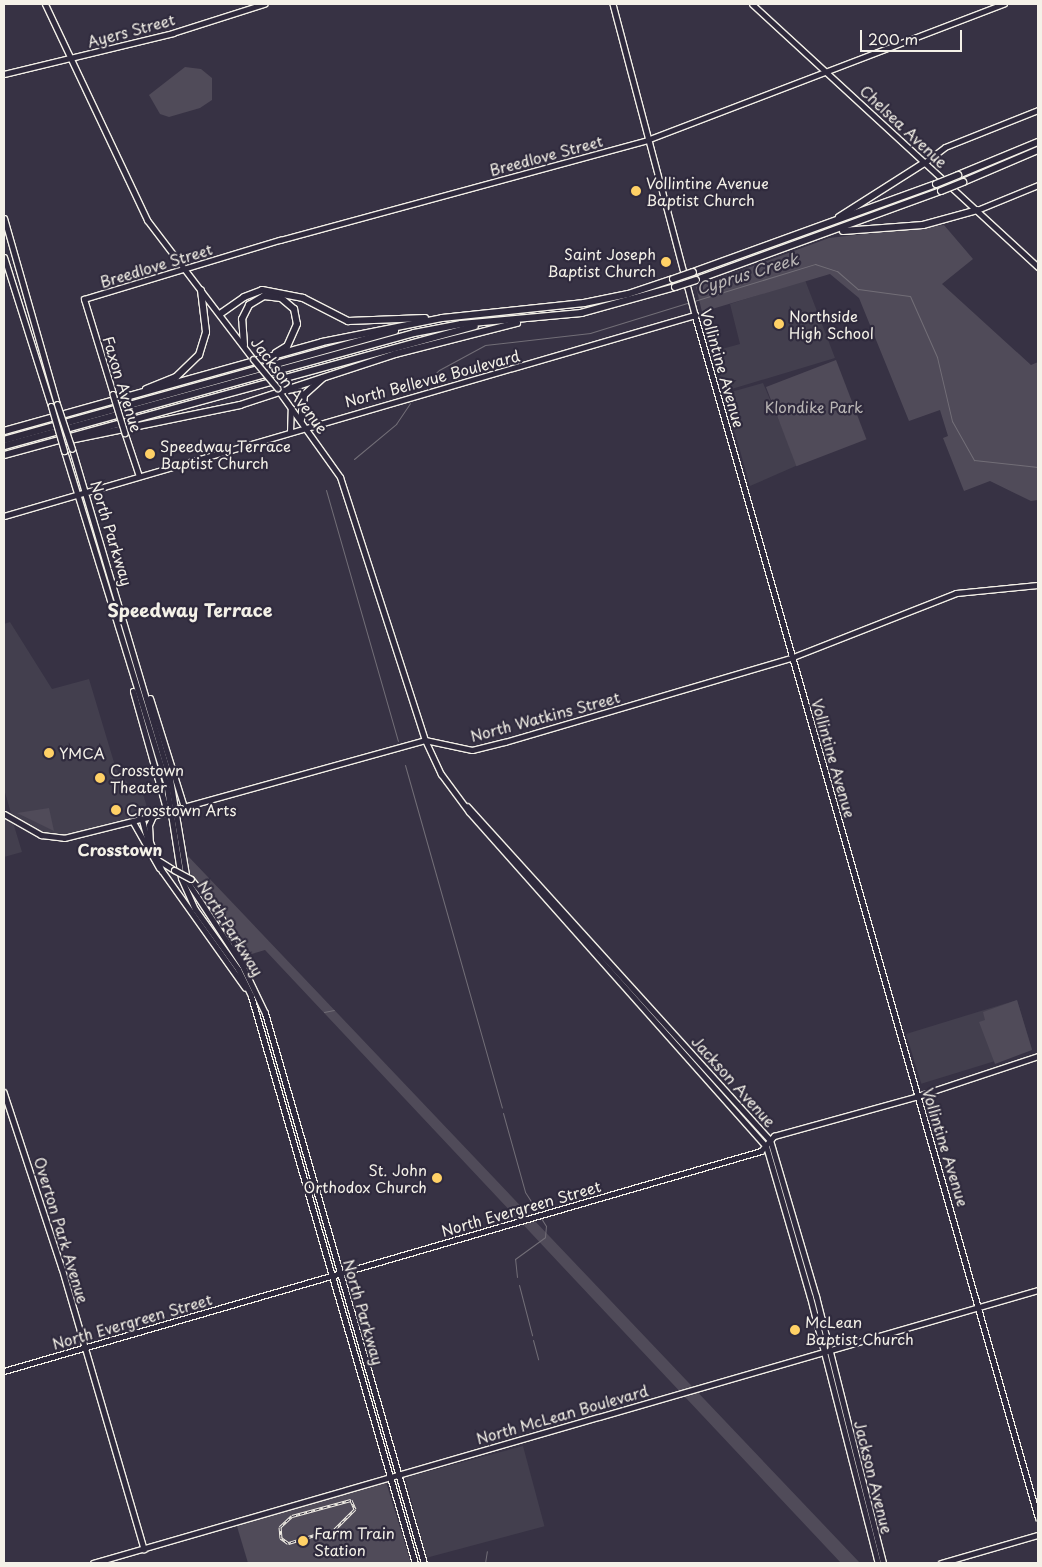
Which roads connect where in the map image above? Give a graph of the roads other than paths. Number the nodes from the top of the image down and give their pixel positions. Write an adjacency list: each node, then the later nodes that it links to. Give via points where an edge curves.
1 (45, 4): 6 (main road, Jackson Avenue)
2 (264, 4): 6 (street, Ayers Street)
3 (613, 4): 10 (street, Vollintine Avenue)
4 (752, 4): 7 (main road, Chelsea Avenue)
5 (1004, 4): 7 (street, Breedlove Street)
6 (71, 59): 8 (street, Ayers Street, via 60,57); 22 (main road, Jackson Avenue, via 147,220)
7 (828, 72): 10 (street, Breedlove Street); 13 (main road, Chelsea Avenue)
8 (4, 74)
9 (1038, 110): 13 (main road, via 945,147)
10 (647, 140): 22 (street, Breedlove Street); 26 (street, Vollintine Avenue)
11 (1038, 142): 17 (highway, bridge)
12 (1038, 150): 18 (highway, bridge)
13 (924, 163): 15 (main road, Chelsea Avenue); 17 (highway, via 862,206)
14 (1038, 185): 15 (main road)
15 (976, 210): 18 (highway, via 923,225); 21 (main road, Chelsea Avenue)
16 (4, 218): 46 (main road, North Parkway, bridge, via 57,404)
17 (811, 232): 19 (highway)
18 (834, 232): 19 (highway, via 805,242)
19 (787, 244): 27 (highway, bridge, via 696,280 613,307); 28 (highway, bridge, via 628,294)
20 (4, 257): 47 (main road, North Parkway, bridge)
21 (1038, 267)
22 (185, 269): 23 (main road, Jackson Avenue); 24 (street, Breedlove Street)
23 (200, 290): 25 (main road, Jackson Avenue); 35 (highway, via 206,332 199,355 176,377)
24 (84, 299): 45 (street, Faxon Avenue, bridge)
25 (220, 314): 28 (highway, via 244,296 262,290 303,298 348,321); 31 (main road, Jackson Avenue)
26 (695, 315): 38 (street, North Bellevue Boulevard); 50 (street, Vollintine Avenue)
27 (542, 317): 29 (highway); 33 (highway, via 468,333)
28 (442, 318): 30 (highway)
29 (531, 318): 42 (highway, via 467,328 376,350); 43 (highway, via 461,324 414,333)
30 (434, 319): 32 (highway); 41 (highway)
31 (244, 345): 32 (highway, via 242,319 249,305 264,296 288,301 297,316 295,334 287,346); 34 (main road, Jackson Avenue, bridge)
32 (268, 357): 35 (highway)
33 (340, 371): 34 (highway); 37 (highway, via 307,391 300,407)
34 (277, 389): 36 (main road, Jackson Avenue); 42 (highway, via 240,405 77,440)
35 (126, 397): 39 (highway)
36 (291, 407): 37 (main road, Jackson Avenue); 40 (main road)
37 (301, 420): 38 (main road, Jackson Avenue)
38 (307, 427): 40 (street, North Bellevue Boulevard); 53 (main road, Jackson Avenue, via 340,477)
39 (4, 431)
40 (290, 432): 45 (street, North Bellevue Boulevard)
41 (4, 440)
42 (49, 443): 44 (highway)
43 (4, 446)
44 (4, 456)
45 (139, 475): 46 (street, North Bellevue Boulevard)
46 (86, 492): 47 (street, North Bellevue Boulevard); 51 (main road, North Parkway)
47 (75, 495): 48 (street, North Bellevue Boulevard); 52 (main road, North Parkway)
48 (4, 516)
49 (1038, 584): 50 (main road, North Watkins Street, via 956,593)
50 (793, 657): 53 (main road, North Watkins Street, via 472,750); 68 (street, Vollintine Avenue)
51 (139, 666): 55 (main road); 64 (main road, North Parkway, via 173,791 187,881)
52 (128, 668): 54 (main road); 65 (main road, North Parkway, via 167,787 184,885 242,975)
53 (425, 740): 55 (main road, North Watkins Street); 69 (main road, Jackson Avenue, via 441,774 465,805)
54 (162, 793): 56 (main road); 58 (main road)
55 (182, 808): 56 (main road, North Watkins Street, bridge)
56 (168, 812): 58 (main road, North Watkins Street)
57 (4, 814): 61 (main road, North Watkins Street, via 52,838 82,836)
58 (160, 814): 59 (main road, North Watkins Street)
59 (153, 816): 60 (main road, North Watkins Street); 62 (main road, via 149,833)
60 (142, 820): 61 (main road, North Watkins Street); 62 (main road)
61 (132, 822): 63 (main road, via 149,855)
62 (156, 857): 63 (main road); 64 (main road, bridge, via 191,880 222,918)
63 (162, 871): 65 (main road)
64 (256, 991): 70 (main road, North Parkway)
65 (250, 996): 71 (main road, North Parkway)
66 (1038, 1056): 68 (street, North Evergreen Street)
67 (4, 1092): 74 (street, Overton Park Avenue)
68 (918, 1096): 69 (street, North Evergreen Street, via 797,1129); 73 (street, Vollintine Avenue)
69 (768, 1143): 70 (street, North Evergreen Street, via 761,1151); 75 (main road, Jackson Avenue)
70 (340, 1274): 71 (street, North Evergreen Street); 77 (main road, North Parkway)
71 (330, 1276): 74 (street, North Evergreen Street); 78 (main road, North Parkway)
72 (1038, 1290): 73 (main road, North McLean Boulevard)
73 (978, 1307): 75 (main road, North McLean Boulevard); 79 (street, Vollintine Avenue)
74 (85, 1346): 76 (street, North Evergreen Street); 81 (street, Overton Park Avenue)
75 (826, 1352): 77 (main road, North McLean Boulevard); 85 (main road, Jackson Avenue); 86 (main road, Jackson Avenue)
76 (4, 1371)
77 (398, 1474): 78 (main road, North McLean Boulevard); 84 (main road, North Parkway)
78 (389, 1476): 81 (main road, North McLean Boulevard); 83 (main road, North Parkway)
79 (1038, 1517)
80 (1038, 1535): 87 (street)
81 (144, 1549): 82 (main road, North McLean Boulevard)
82 (93, 1563)
83 (415, 1563)
84 (424, 1563)
85 (878, 1563)
86 (883, 1563)
87 (941, 1563)

